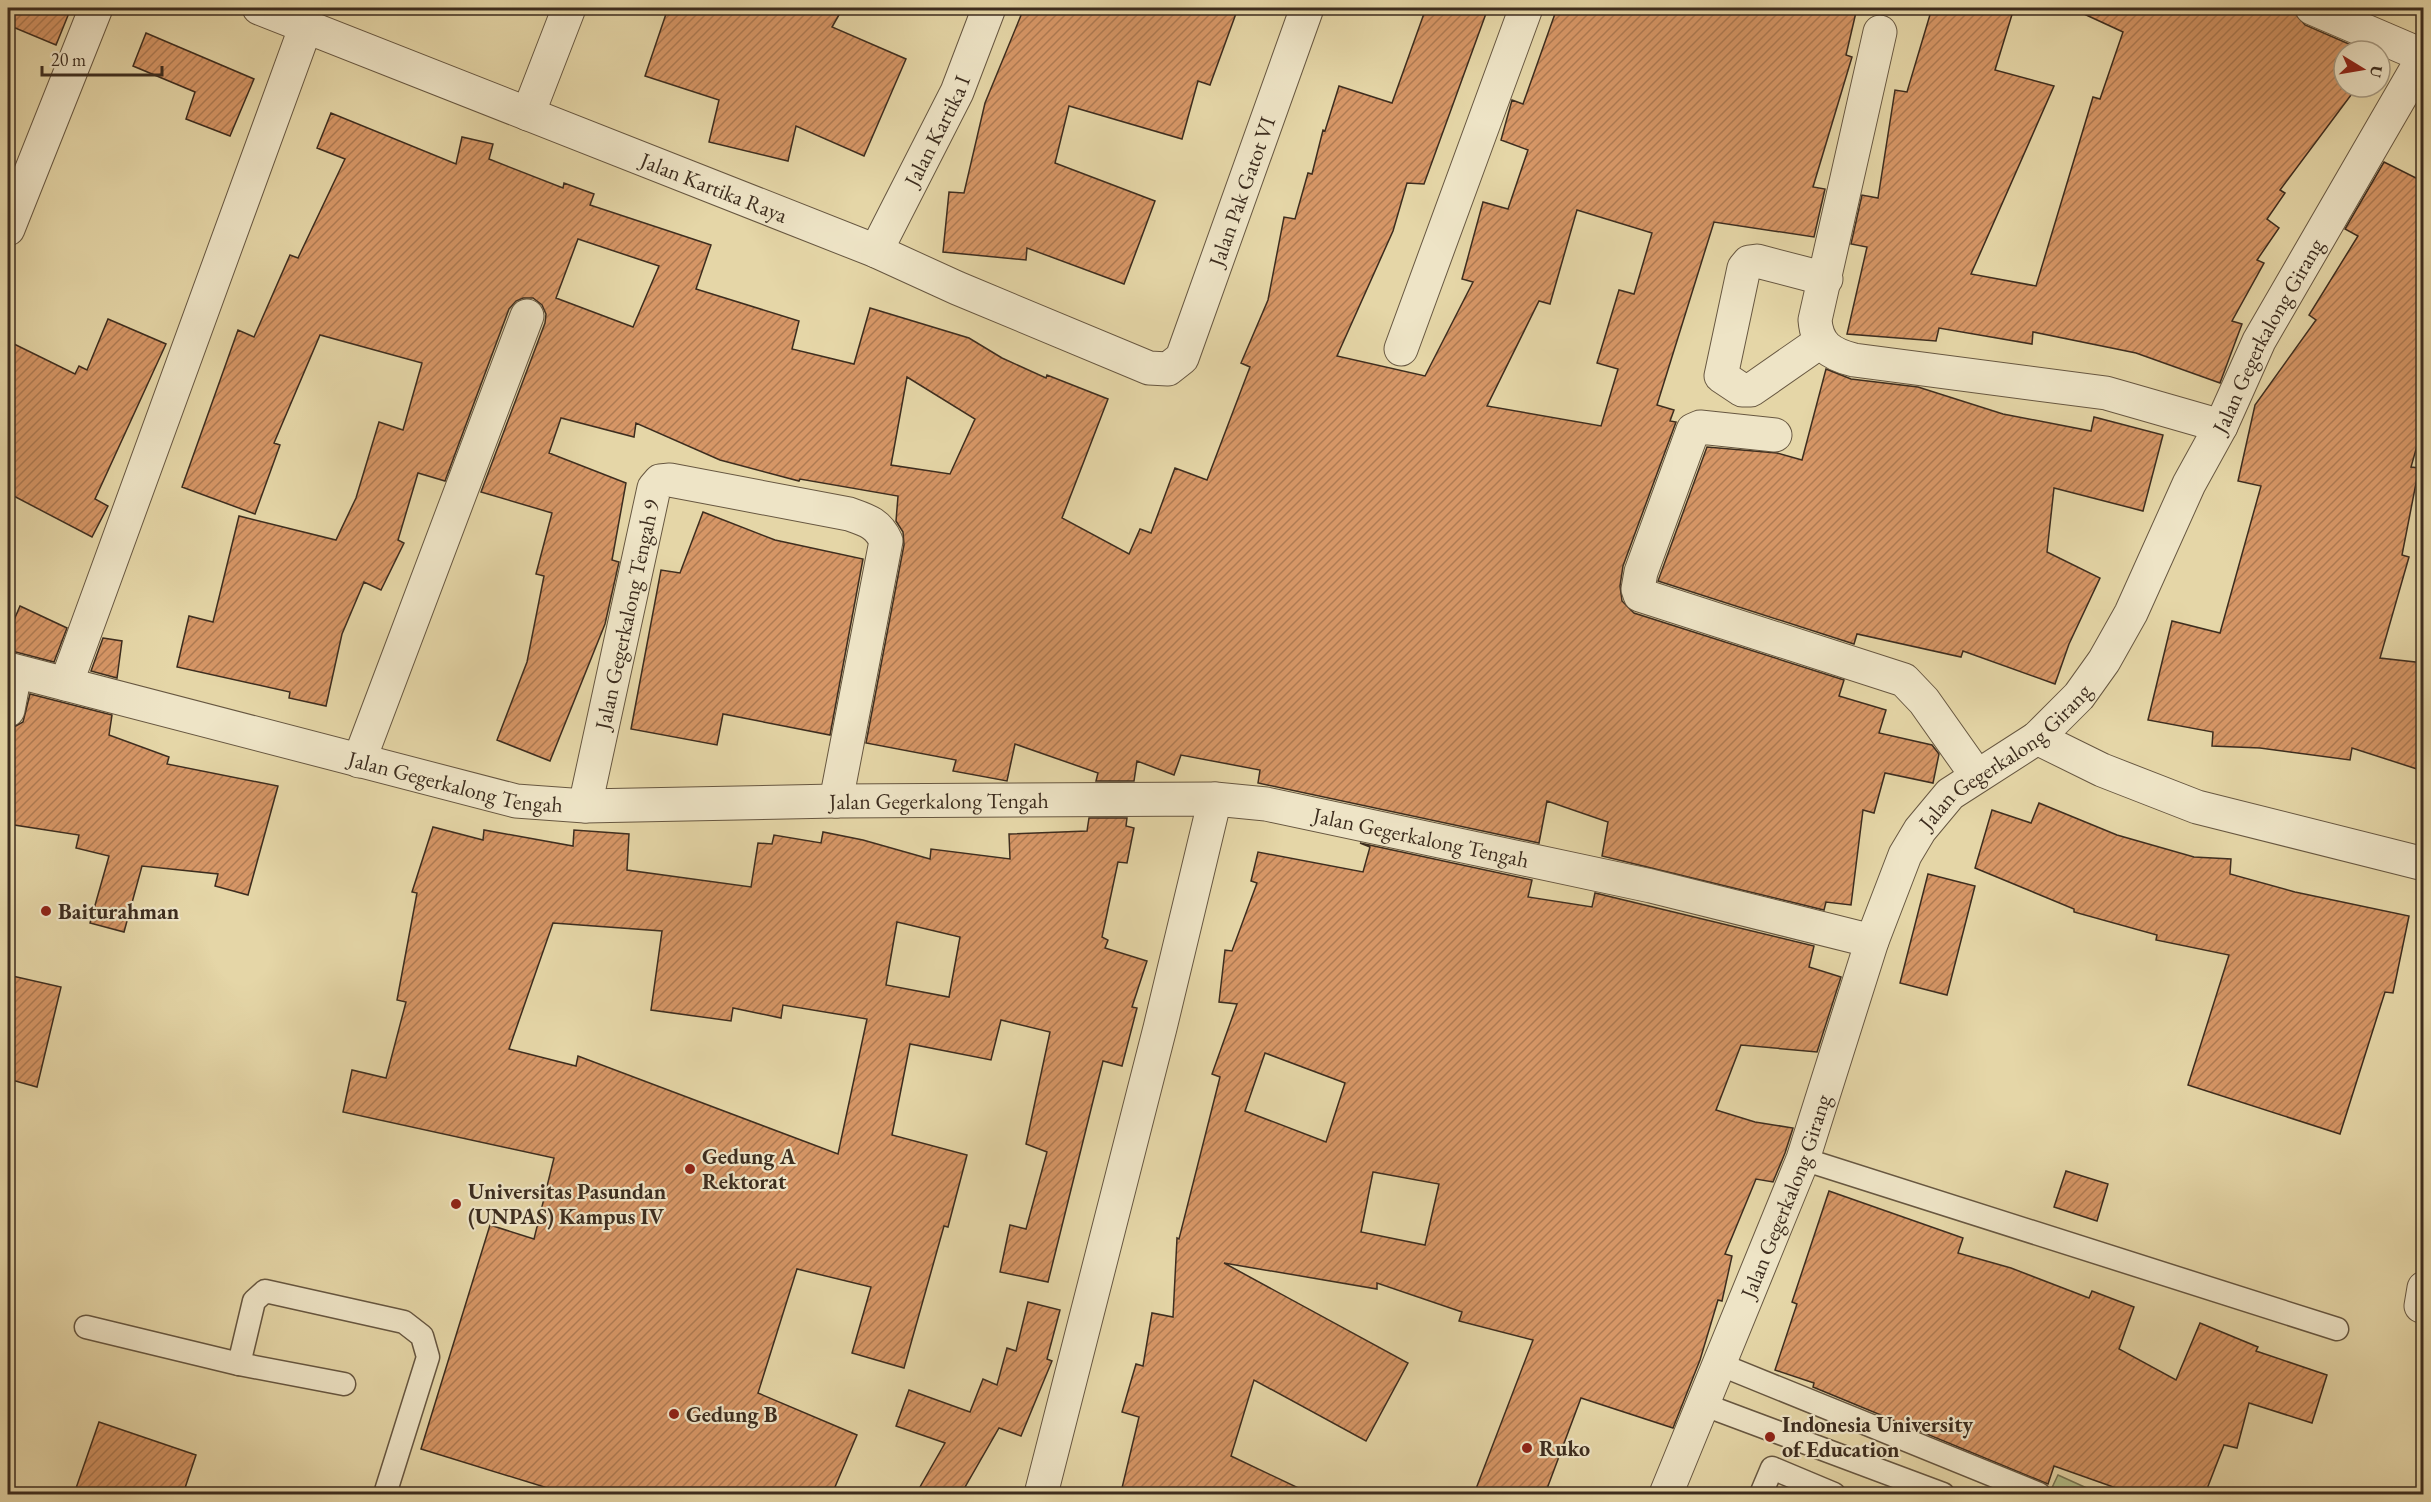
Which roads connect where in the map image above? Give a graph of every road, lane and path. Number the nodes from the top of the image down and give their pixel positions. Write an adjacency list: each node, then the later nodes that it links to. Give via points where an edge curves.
1 (96, 8): 12 (street)
2 (259, 8): 8 (street, Jalan Kartika Raya)
3 (569, 8): 11 (street)
4 (989, 8): 13 (street, Jalan Kartika I, via 957,92)
5 (1307, 8): 18 (street, Jalan Pak Gatot VI, via 1182,358)
6 (1526, 8): 17 (street)
7 (2312, 8): 10 (street)
8 (306, 26): 11 (street, Jalan Kartika Raya); 22 (street)
9 (1880, 32): 14 (street)
10 (2424, 56): 19 (street, Jalan Gegerkalong Girang, via 2259,341)
11 (528, 114): 13 (street, Jalan Kartika Raya)
12 (8, 229)
13 (876, 250): 18 (street, Jalan Kartika Raya, via 1149,368)
14 (1826, 279): 16 (street, via 1815,320); 16 (street, via 1749,262 1744,268 1721,376 1742,390 1751,390)
15 (527, 316): 25 (street)
16 (1820, 342): 19 (street, via 1828,351 1854,360 2106,393)
17 (1401, 349)
18 (1168, 369)
19 (2221, 426): 24 (street, Jalan Gegerkalong Girang, via 2104,661 2079,696)
20 (1775, 435): 26 (street, via 1700,427 1693,430 1641,572 1640,595 1904,680 1924,701)
21 (11, 671): 22 (street, Jalan Gegerkalong Tengah); 23 (street)
22 (66, 684): 25 (street, Jalan Gegerkalong Tengah)
23 (8, 710)
24 (2037, 738): 26 (street, Jalan Gegerkalong Girang); 30 (street, via 2102,770 2197,807)
25 (359, 761): 29 (street, Jalan Gegerkalong Tengah, via 516,801)
26 (1977, 776): 31 (street, Jalan Gegerkalong Girang, via 1950,794 1920,830 1905,855)
27 (1215, 800): 28 (street, Jalan Gegerkalong Tengah); 31 (street, Jalan Gegerkalong Tengah, via 1266,804 1639,883); 40 (street)
28 (836, 801): 29 (street, Jalan Gegerkalong Tengah); 29 (street, Jalan Gegerkalong Tengah 9, via 886,541 873,523 849,514 670,480 660,481 654,488)
29 (585, 806)
30 (2424, 864)
31 (1872, 941): 32 (street, Jalan Gegerkalong Girang)
32 (1803, 1160): 34 (lane); 36 (street, Jalan Gegerkalong Girang)
33 (86, 1327): 35 (lane)
34 (2337, 1329)
35 (239, 1364): 37 (lane); 39 (lane, via 254,1301 265,1291 404,1322 422,1336 429,1357)
36 (1719, 1364): 38 (street, Jalan Gegerkalong Girang); 45 (lane)
37 (344, 1384)
38 (1702, 1404): 41 (street, Jalan Gegerkalong Girang); 44 (lane)
39 (385, 1494)
40 (1041, 1494)
41 (1666, 1494)
42 (1761, 1494): 43 (lane, via 1772,1468)
43 (1834, 1494)
44 (1943, 1494)
45 (2039, 1494)

